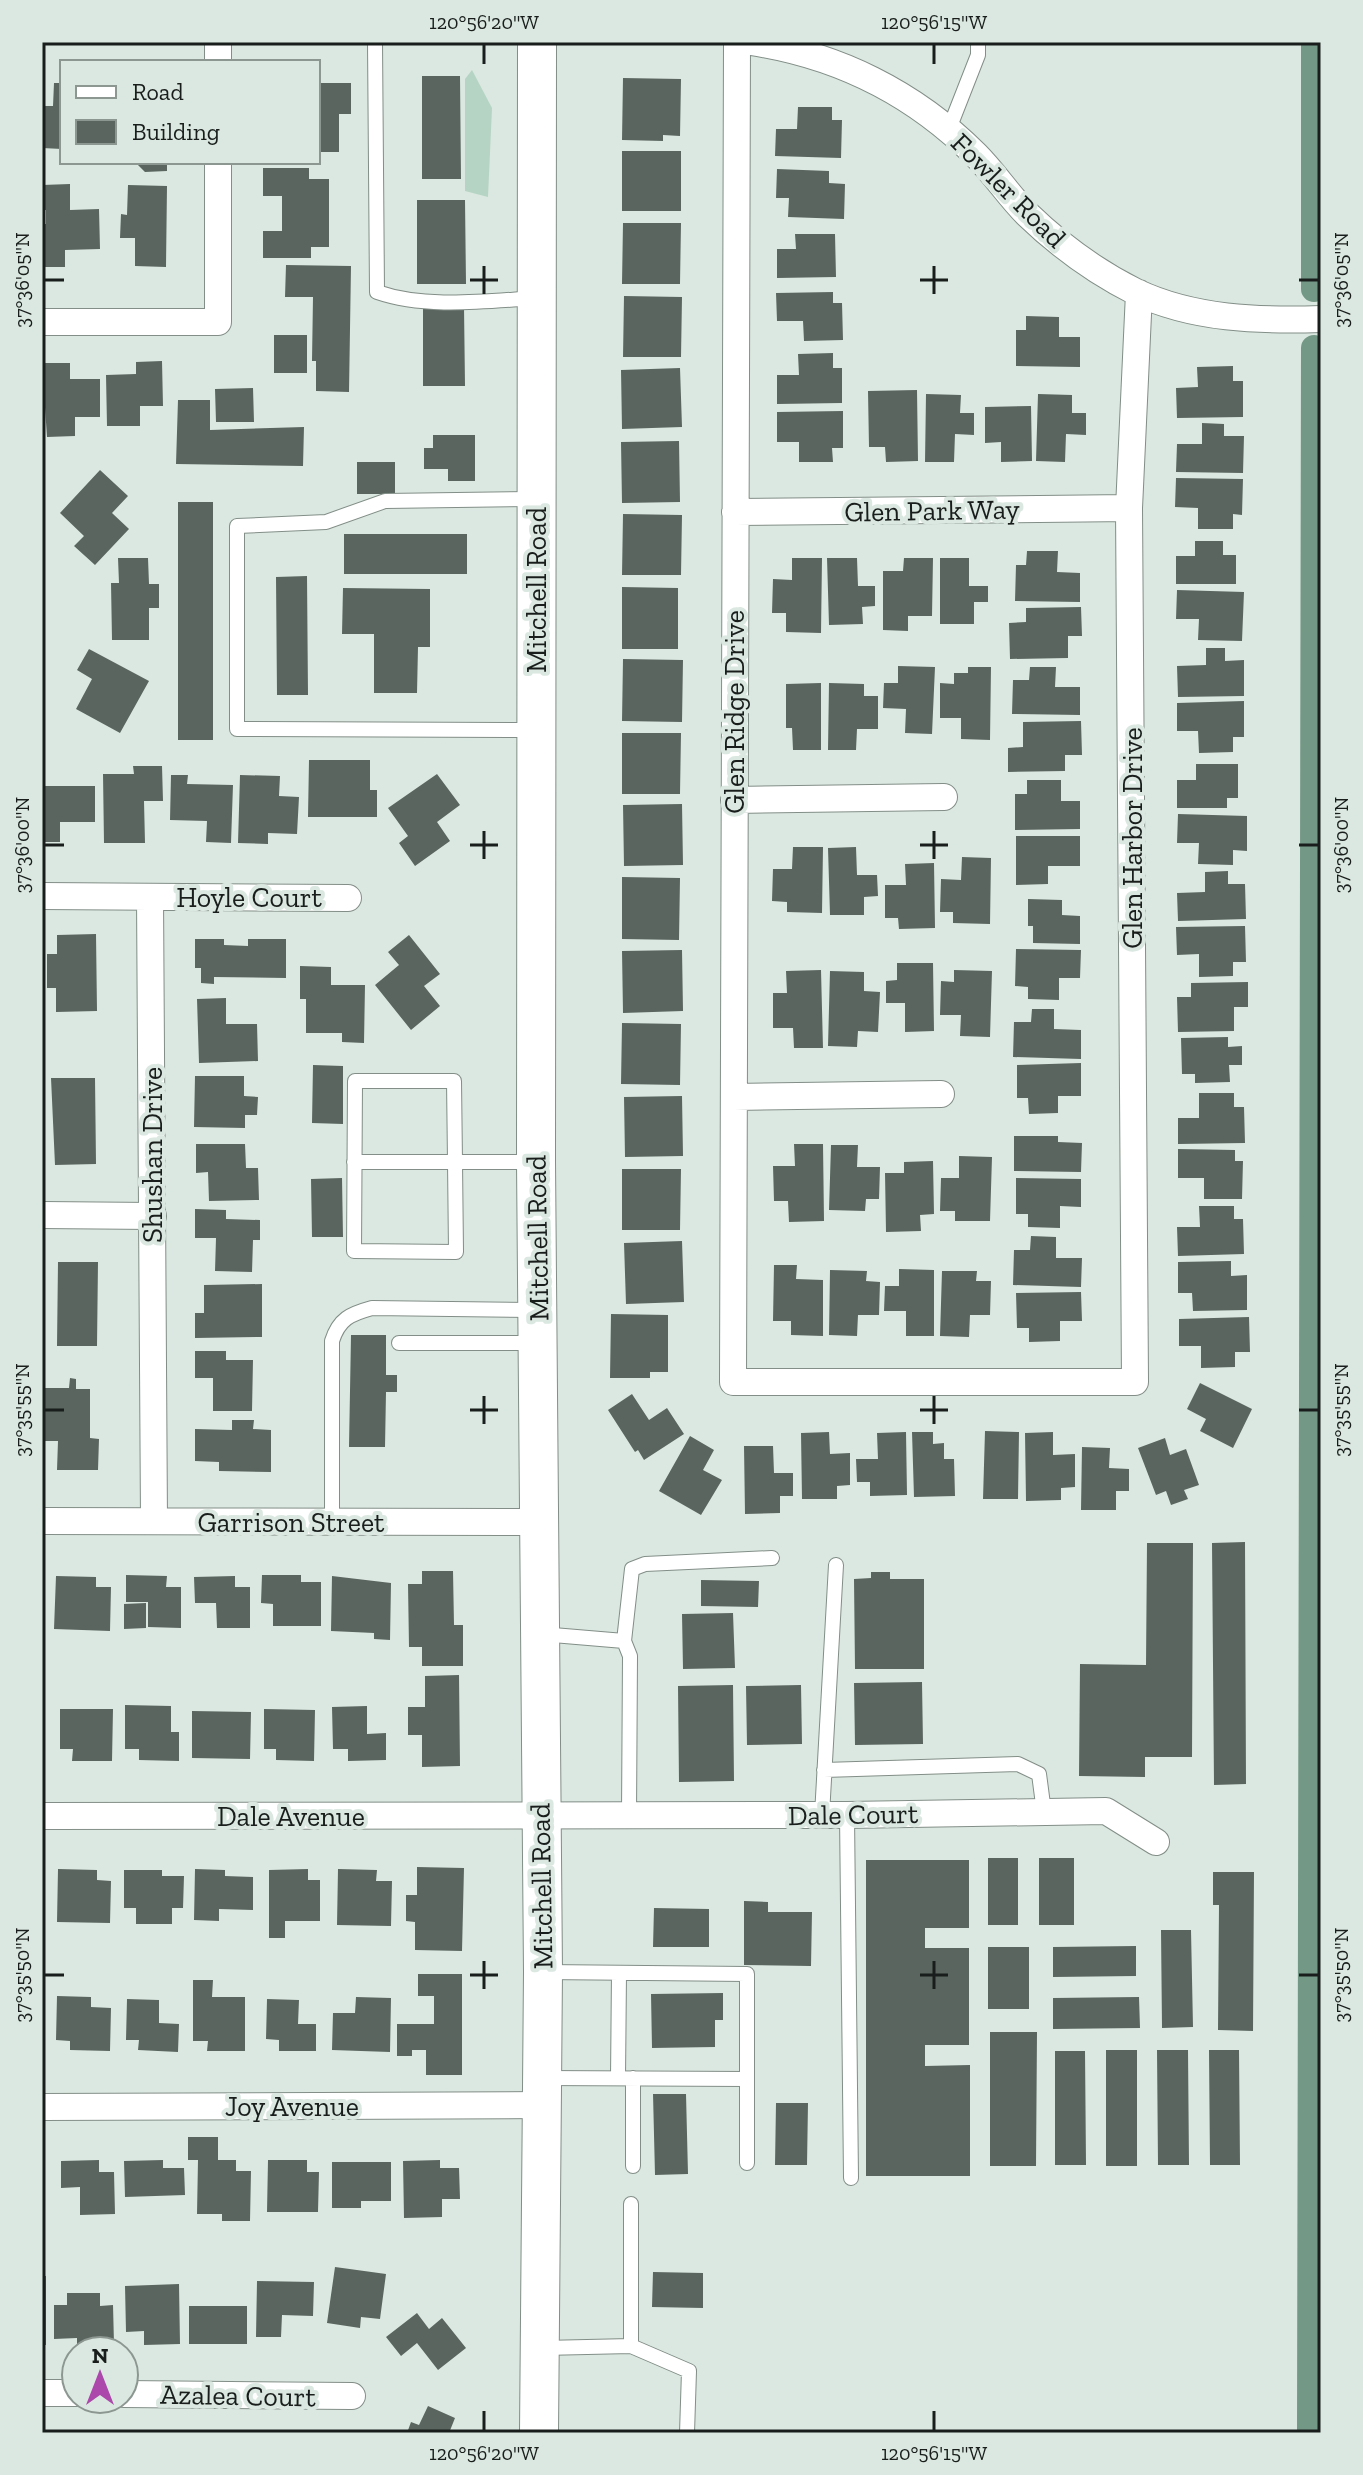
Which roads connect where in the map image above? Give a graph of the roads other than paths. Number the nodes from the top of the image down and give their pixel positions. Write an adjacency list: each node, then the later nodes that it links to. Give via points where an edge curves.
1 (375, 42): 9 (lane, via 377,292 396,299 474,302)
2 (537, 42): 9 (main road, Mitchell Road)
3 (737, 42): 14 (street, Glen Ridge Drive)
4 (978, 42): 6 (lane, via 978,55)
5 (769, 43): 6 (street, Fowler Road, via 867,76)
6 (949, 129): 8 (street, Fowler Road, via 1069,251)
7 (218, 164): 11 (street, via 218,322)
8 (1139, 293): 10 (street, Fowler Road, via 1228,317); 13 (street, Glen Harbor Drive)
9 (537, 298): 12 (main road, Mitchell Road)
10 (1321, 319)
11 (42, 322)
12 (536, 499): 15 (main road, Mitchell Road); 15 (lane, via 385,501 326,522 237,526 237,729)
13 (1129, 508): 14 (street, Glen Park Way); 30 (street, Glen Harbor Drive, via 1135,1382)
14 (735, 512): 17 (street, Glen Ridge Drive)
15 (536, 730): 25 (main road, Mitchell Road)
16 (944, 797): 17 (street)
17 (734, 800): 22 (street, Glen Ridge Drive)
18 (42, 896): 19 (street)
19 (150, 897): 20 (street, Hoyle Court); 27 (street, Shushan Drive)
20 (348, 898)
21 (941, 1094): 22 (street)
22 (734, 1097): 30 (street, Glen Ridge Drive)
23 (354, 1162): 24 (lane); 24 (lane, via 355,1081 454,1081); 24 (lane, via 354,1251 456,1252)
24 (455, 1162): 25 (lane)
25 (536, 1162): 28 (main road, Mitchell Road)
26 (42, 1215): 27 (street)
27 (153, 1216): 32 (street, Shushan Drive)
28 (538, 1326): 29 (lane); 33 (lane, via 392,1307 348,1315 332,1341); 34 (main road, Mitchell Road)
29 (399, 1343)
30 (733, 1382)
31 (42, 1521): 32 (street, Garrison Street)
32 (154, 1521): 33 (street, Garrison Street)
33 (332, 1522): 34 (street, Garrison Street)
34 (540, 1522): 37 (main road, Mitchell Road)
35 (772, 1558): 38 (lane, via 632,1569)
36 (836, 1565): 39 (lane)
37 (540, 1634): 38 (lane); 41 (main road, Mitchell Road)
38 (624, 1641): 42 (lane, via 630,1656)
39 (824, 1770): 40 (lane, via 1018,1764 1039,1774); 43 (lane)
40 (1044, 1812): 43 (street, Dale Court); 45 (street, Dale Court, via 1106,1811)
41 (540, 1815): 42 (street, Dale Court); 44 (street, Dale Avenue); 46 (main road, Mitchell Road)
42 (629, 1815): 43 (street, Dale Court)
43 (834, 1815): 54 (lane)
44 (42, 1816)
45 (1156, 1842)
46 (543, 1972): 47 (lane); 50 (main road, Mitchell Road)
47 (619, 1973): 48 (lane); 49 (lane, via 747,1974)
48 (626, 2078): 49 (lane); 50 (lane); 53 (lane)
49 (747, 2079): 52 (lane)
50 (542, 2091): 51 (street, Joy Avenue); 57 (main road, Mitchell Road)
51 (42, 2107)
52 (747, 2163)
53 (633, 2166)
54 (851, 2178)
55 (631, 2204): 56 (lane)
56 (631, 2346): 57 (lane); 61 (lane, via 689,2371)
57 (538, 2348): 60 (main road, Mitchell Road)
58 (140, 2394): 59 (street, Azalea Court)
59 (352, 2396)
60 (539, 2433)
61 (687, 2433)

